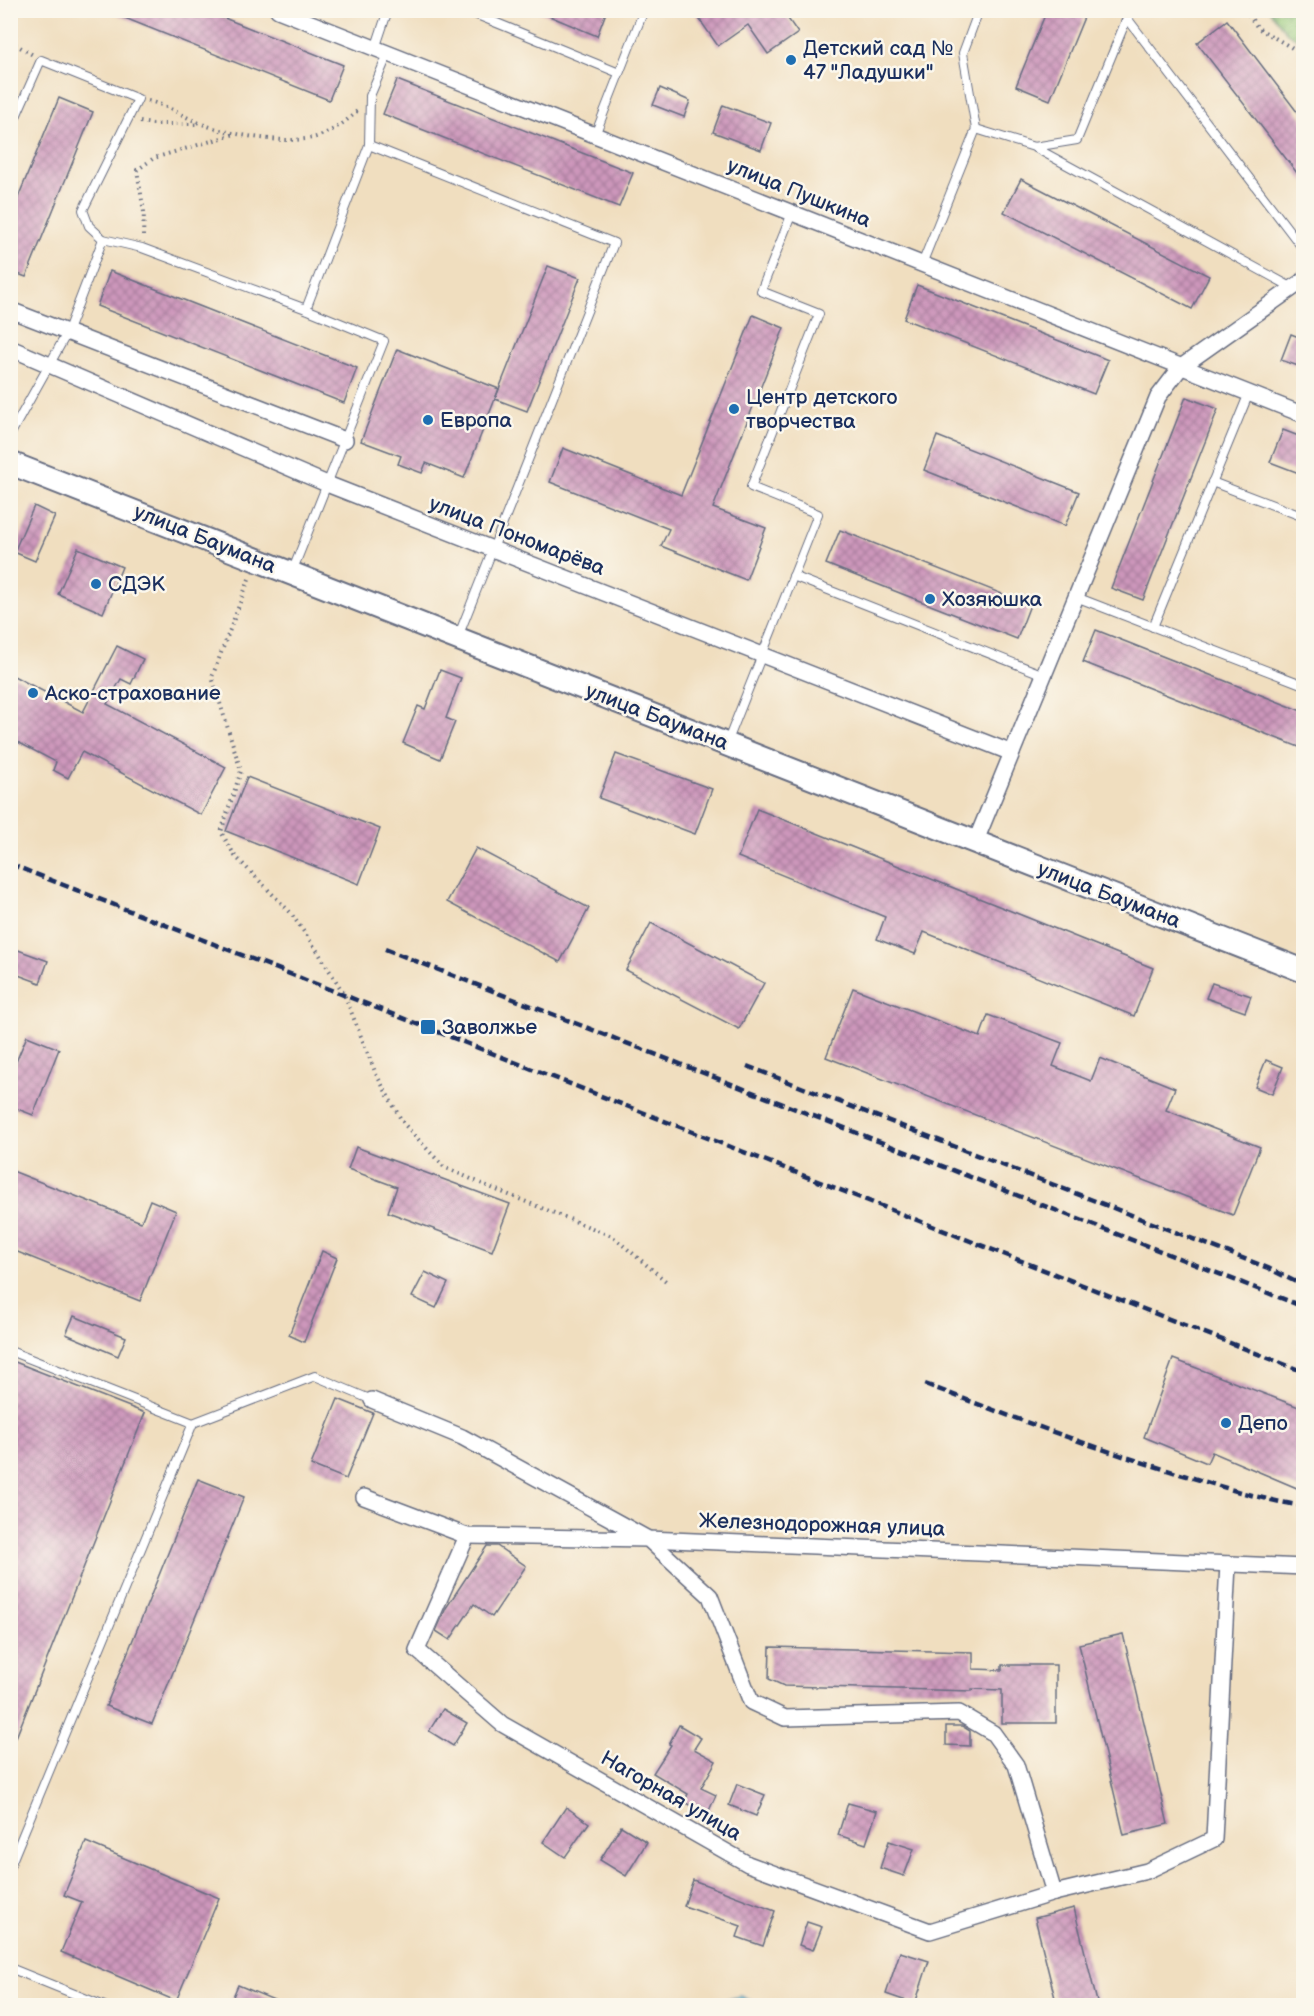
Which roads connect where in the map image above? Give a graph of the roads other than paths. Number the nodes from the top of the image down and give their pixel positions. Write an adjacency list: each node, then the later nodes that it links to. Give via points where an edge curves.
1 (278, 10): 7 (street, улица Пушкина)
2 (388, 10): 7 (lane)
3 (465, 10): 8 (lane)
4 (644, 10): 8 (lane)
5 (979, 10): 9 (lane, via 963,53)
6 (1128, 14): 13 (lane, via 1077,140); 16 (lane)
7 (382, 51): 11 (street, улица Пушкина); 12 (lane, via 370,96)
8 (619, 73): 11 (lane)
9 (976, 129): 13 (lane); 17 (lane)
10 (10, 130): 15 (lane, via 41,60 138,99 83,210 88,226)
11 (594, 135): 14 (street, улица Пушкина)
12 (369, 145): 19 (lane); 33 (lane, via 614,243)
13 (1034, 147): 18 (lane)
14 (792, 213): 17 (street, улица Пушкина); 35 (lane, via 761,291 819,314 751,487 818,514)
15 (103, 239): 19 (lane, via 142,248); 21 (lane)
16 (1304, 249)
17 (922, 264): 24 (street, улица Пушкина)
18 (1298, 284): 24 (street)
19 (306, 309): 28 (lane, via 384,341)
20 (10, 310): 21 (street)
21 (67, 333): 23 (lane); 28 (street)
22 (10, 348): 23 (street, улица Пономарёва)
23 (49, 363): 27 (lane); 31 (street, улица Пономарёва)
24 (1181, 367): 25 (street, улица Пушкина); 36 (street, via 1158,397)
25 (1249, 393): 26 (street, улица Пушкина); 30 (lane)
26 (1304, 415)
27 (10, 435)
28 (345, 440): 31 (lane)
29 (10, 463): 34 (main road, улица Баумана)
30 (1212, 482): 32 (lane); 37 (lane)
31 (327, 484): 33 (street, улица Пономарёва); 34 (lane)
32 (1304, 518)
33 (493, 549): 38 (lane); 39 (street, улица Пономарёва)
34 (292, 574): 38 (main road, улица Баумана)
35 (793, 576): 39 (lane); 40 (lane)
36 (1076, 597): 37 (lane); 40 (street)
37 (1153, 627): 41 (lane)
38 (457, 639): 42 (main road, улица Баумана)
39 (762, 655): 42 (lane); 43 (street, улица Пономарёва)
40 (1044, 675): 43 (street)
41 (1304, 686)
42 (727, 745): 44 (main road, улица Баумана)
43 (1012, 753): 44 (street)
44 (975, 843): 45 (main road, улица Баумана)
45 (1304, 971)
46 (10, 1351): 48 (lane)
47 (372, 1400): 48 (lane, via 315,1376); 51 (street, Железнодорожная улица, via 462,1437)
48 (193, 1423): 54 (lane)
49 (364, 1497): 50 (street)
50 (466, 1536): 51 (street); 55 (street, Нагорная улица, via 417,1650 502,1724 748,1864 930,1931)
51 (648, 1539): 52 (street, Железнодорожная улица); 55 (street, via 710,1596 751,1702 785,1718 959,1713 993,1733 1016,1765)
52 (1228, 1564): 53 (street, Железнодорожная улица); 55 (street, via 1214,1839 1147,1871)
53 (1304, 1567)
54 (10, 1866)
55 (1054, 1893)
56 (10, 1968): 57 (lane)
57 (104, 2006)

